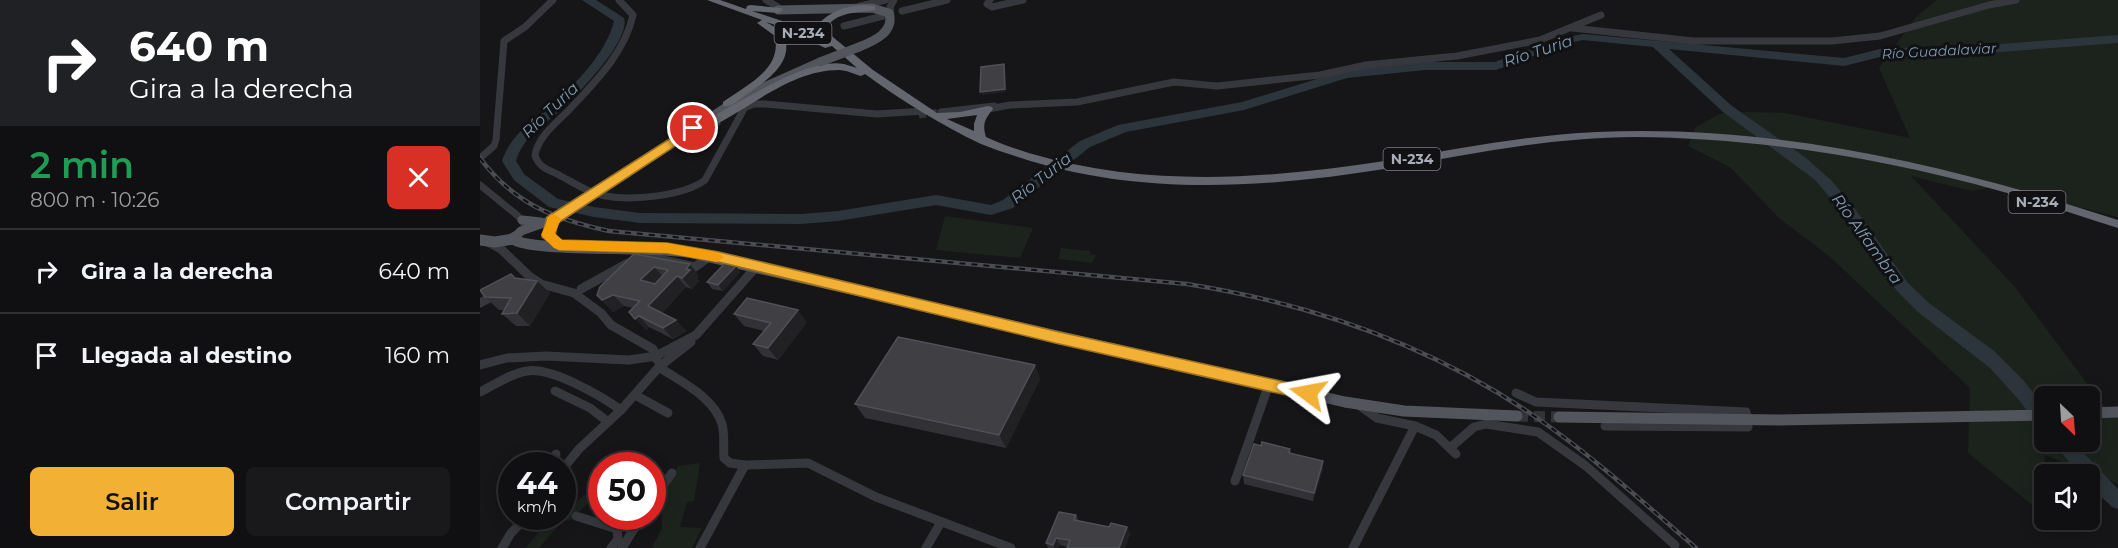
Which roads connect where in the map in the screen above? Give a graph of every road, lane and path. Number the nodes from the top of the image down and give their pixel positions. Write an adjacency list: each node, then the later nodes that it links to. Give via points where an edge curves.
1 (553, 0): 30 (street, via 504,41 496,140)
2 (619, 0): 23 (street, via 633,15 629,32 597,79 541,141 535,154 537,162 606,196 646,197 696,187 705,180)
3 (711, 0): 11 (highway, N-234)
4 (766, 0): 14 (street)
5 (887, 0): 12 (street); 13 (street)
6 (894, 0): 13 (street); 18 (street)
7 (947, 0): 15 (street)
8 (990, 0): 9 (street, via 987,4 992,7)
9 (1023, 0)
10 (2016, 0): 20 (street, via 1880,36 1832,41 1694,41)
11 (734, 8): 14 (highway); 16 (highway, N-234)
12 (844, 8): 13 (main road); 14 (main road)
13 (875, 8): 18 (main road, via 886,11); 21 (highway, via 839,12 822,26 825,38)
14 (778, 10)
15 (902, 11)
16 (747, 12): 21 (highway, N-234, via 815,38); 25 (highway, via 777,32 780,54 767,75)
17 (1601, 15): 20 (street)
18 (887, 16): 19 (street); 25 (main road, bridge, via 891,25 883,35 764,86)
19 (844, 26)
20 (1569, 28): 24 (street, via 1539,40 1457,56 1366,65 1320,75 1217,86 1174,82 1077,102)
21 (855, 62): 22 (highway, N-234)
22 (908, 100): 26 (highway, N-234); 27 (highway, via 851,66 820,69 771,88)
23 (746, 107): 26 (street, via 765,104 877,114); 29 (street, via 691,140)
24 (993, 107): 26 (highway, via 949,116); 28 (highway, via 978,123)
25 (720, 111): 27 (main road)
26 (929, 113): 28 (highway, N-234)
27 (682, 136): 29 (main road)
28 (983, 141): 31 (highway, N-234, via 1071,168 1148,179 1255,181 1482,147 1584,136 1678,135 1795,145)
29 (665, 147): 33 (main road, bridge)
30 (480, 158)
31 (1956, 176): 34 (highway, N-234); 35 (highway, N-234)
32 (480, 185): 36 (street, via 502,201)
33 (553, 219): 36 (main road); 36 (main road, via 534,222); 38 (main road, via 549,237)
34 (2118, 224)
35 (2118, 230)
36 (524, 233): 37 (main road); 38 (main road); 40 (street)
37 (484, 241): 40 (street)
38 (559, 245): 39 (main road, via 667,248)
39 (710, 256): 41 (main road); 45 (street, via 695,267 647,257)
40 (511, 258): 42 (street)
41 (756, 267): 47 (street); 53 (main road)
42 (529, 276): 43 (street); 45 (street, via 541,284)
43 (518, 282)
44 (508, 287): 46 (street)
45 (579, 292): 48 (street, via 611,325)
46 (480, 303)
47 (696, 335): 49 (street); 52 (street)
48 (645, 344): 49 (street); 50 (street)
49 (656, 356): 50 (street); 52 (street)
50 (629, 360): 51 (street, via 546,356 507,358)
51 (480, 366)
52 (659, 367): 57 (street); 71 (street, via 715,413 721,423 724,458)
53 (1269, 384): 58 (main road); 74 (street)
54 (555, 391): 67 (street)
55 (480, 392): 59 (street, via 526,371 542,371 597,393)
56 (1516, 393): 66 (street, via 1536,402 1746,412)
57 (635, 395): 59 (street); 61 (street)
58 (1359, 405): 64 (main road); 68 (street, via 1371,417)
59 (621, 410): 67 (street)
60 (2118, 412): 62 (main road)
61 (668, 413)
62 (2100, 413)
63 (2034, 415): 66 (main road)
64 (1517, 416)
65 (1559, 417): 66 (main road)
66 (1749, 420): 69 (street, via 1748,427)
67 (608, 421): 70 (street)
68 (1415, 426): 79 (street, via 1429,429 1453,451 1474,427 1486,424 1538,432 1586,466); 86 (street)
69 (1605, 426)
70 (576, 453)
71 (745, 465): 76 (street, via 808,463 876,497); 84 (street)
72 (672, 473): 73 (street)
73 (666, 481)
74 (1235, 481)
75 (576, 516): 82 (street, via 617,529 618,539)
76 (941, 522): 80 (street); 85 (street)
77 (514, 530): 81 (street)
78 (633, 530): 83 (street)
79 (1675, 545)
80 (1007, 547)
81 (502, 548)
82 (611, 548)
83 (622, 548)
84 (700, 548)
85 (926, 548)
86 (1353, 548)

